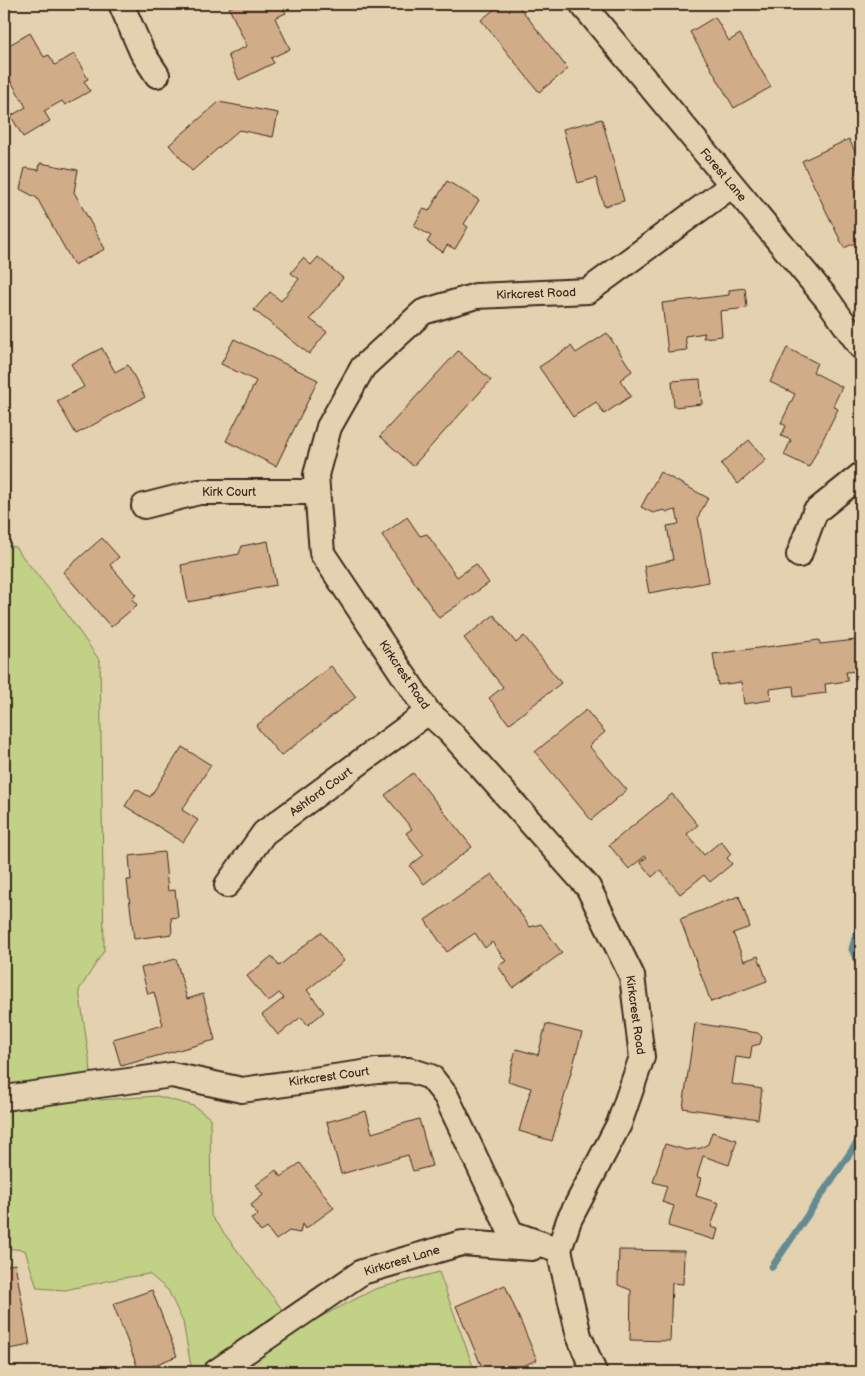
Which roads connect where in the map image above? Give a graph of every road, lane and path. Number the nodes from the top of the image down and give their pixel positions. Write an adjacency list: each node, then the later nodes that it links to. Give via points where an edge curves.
1 (121, 4): 3 (street, via 142,52)
2 (582, 4): 4 (street, Forest Lane)
3 (157, 75)
4 (731, 186): 5 (street, Forest Lane, via 827,299); 7 (street, Kirkcrest Road, via 588,291 476,296 423,312 363,367 329,426 316,476)
5 (861, 347)
6 (861, 475): 9 (street, via 815,512)
7 (316, 492): 8 (street, Kirk Court, via 199,492); 10 (street, Kirkcrest Road, via 322,553)
8 (144, 506)
9 (799, 555)
10 (428, 712): 11 (street, Ashford Court, via 264,833); 13 (street, Kirkcrest Road, via 450,732 588,887 632,976 642,1057 618,1124 569,1220)
11 (227, 885)
12 (4, 1098): 13 (street, Kirkcrest Court, via 172,1075 242,1090 377,1070 410,1070 431,1077 446,1096 512,1233)
13 (559, 1250): 14 (street, Kirkcrest Lane, via 462,1243 362,1272); 15 (street, via 579,1336)
14 (216, 1372)
15 (594, 1372)

